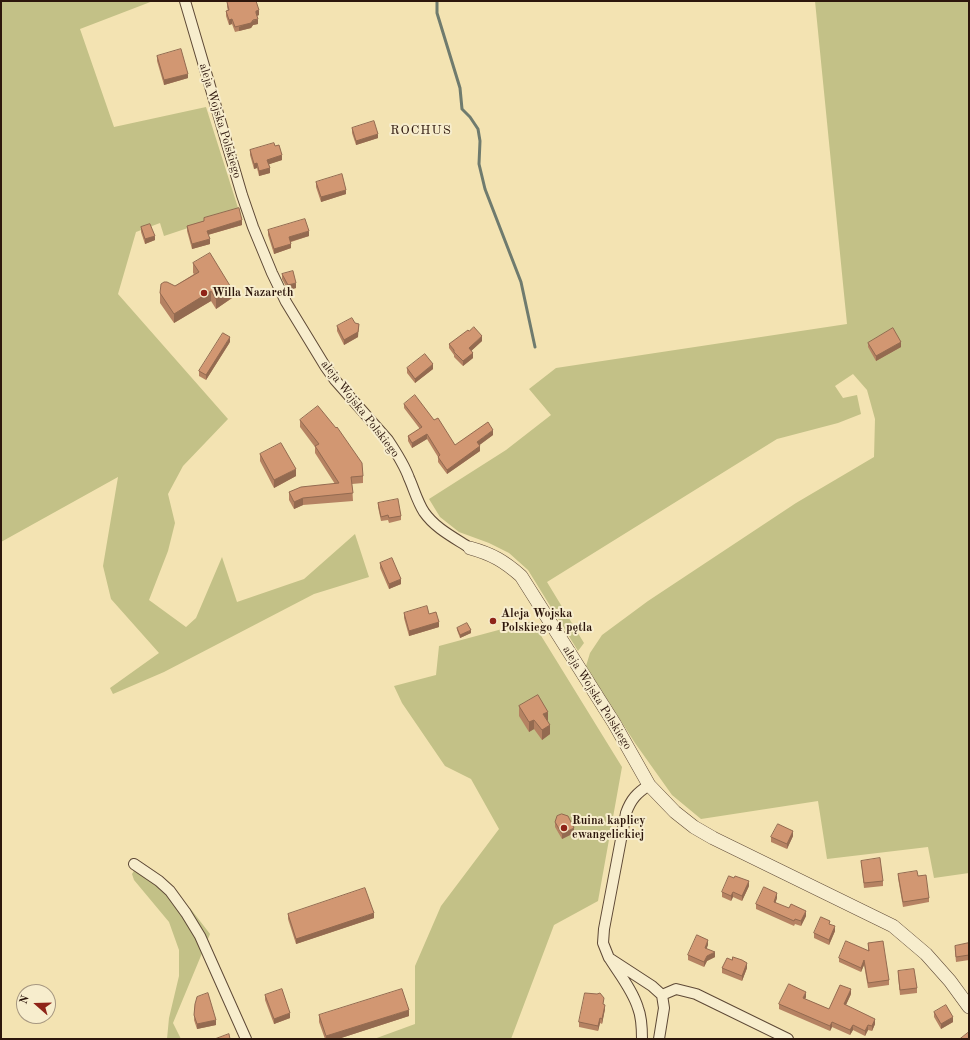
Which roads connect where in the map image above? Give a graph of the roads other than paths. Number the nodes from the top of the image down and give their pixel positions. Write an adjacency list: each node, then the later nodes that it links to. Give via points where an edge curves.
1 (185, 1): 2 (street, aleja Wojska Polskiego, via 253,227 286,302 325,366 388,440 409,476 424,512 442,530)
2 (470, 548): 3 (street, aleja Wojska Polskiego, via 500,559 524,580 614,723)
3 (649, 785): 5 (street, via 633,797 624,823 604,929 603,943); 7 (street, aleja Wojska Polskiego, via 675,812 712,838 893,926 931,959)
4 (134, 864): 8 (street, via 170,891 186,913 200,936)
5 (609, 958): 6 (street); 9 (street, via 638,1007)
6 (662, 995): 10 (street, via 664,1008); 11 (street, via 676,989 696,994)
7 (969, 1007)
8 (246, 1039)
9 (642, 1039)
10 (659, 1039)
11 (788, 1039)

